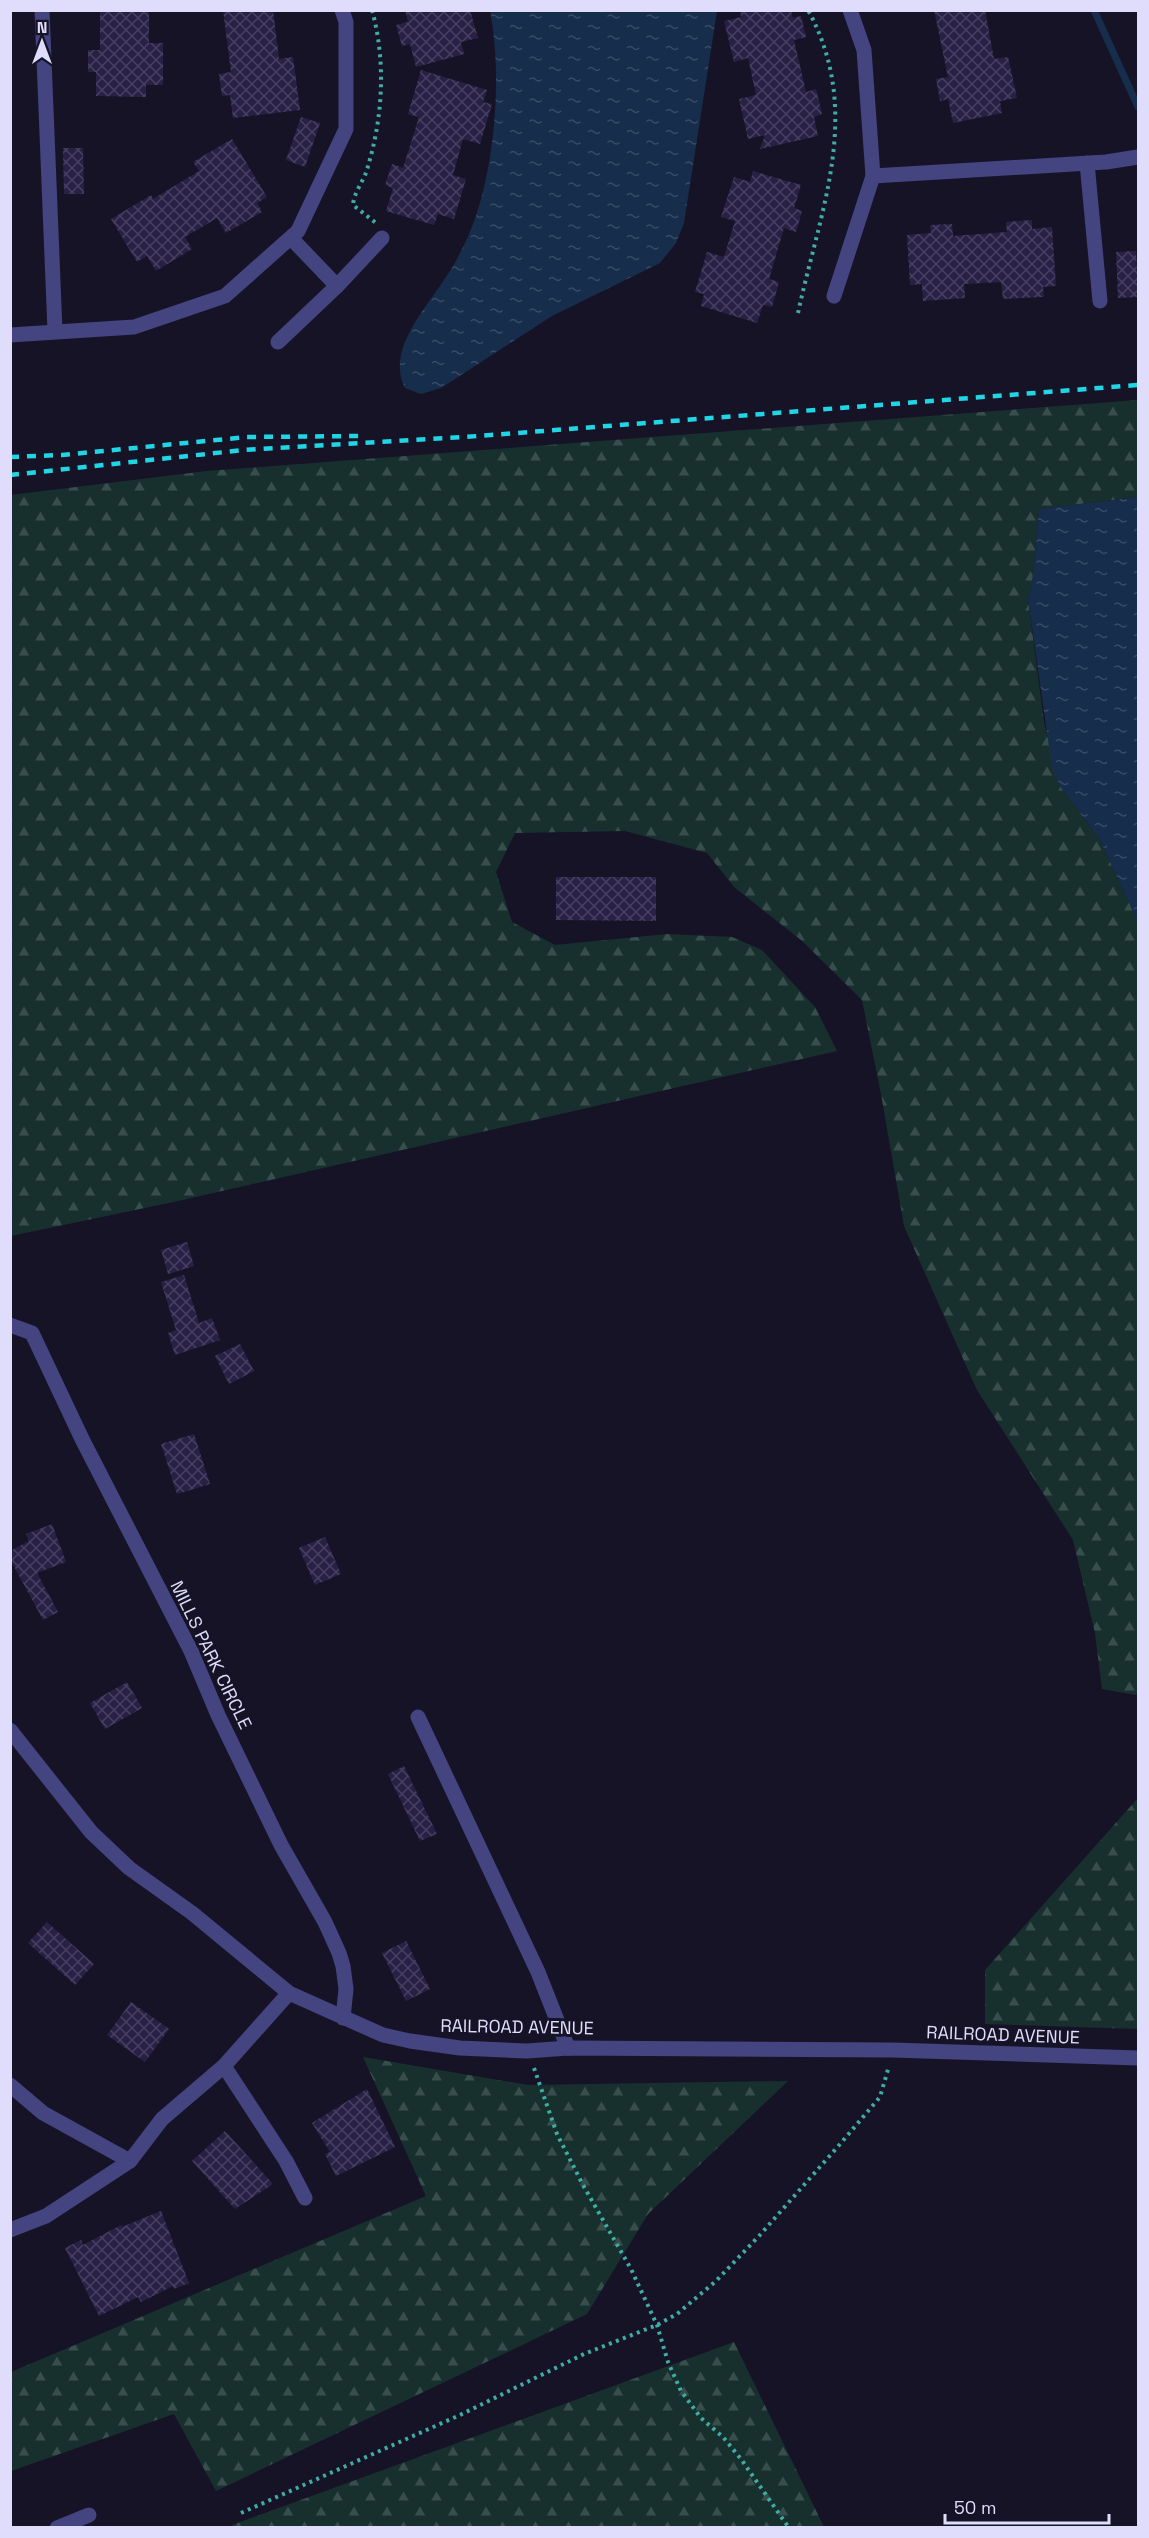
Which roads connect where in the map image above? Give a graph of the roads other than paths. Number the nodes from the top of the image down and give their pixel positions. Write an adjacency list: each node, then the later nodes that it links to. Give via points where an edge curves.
1 (42, 10): 12 (street)
2 (342, 10): 7 (street, via 346,22 346,129 298,231)
3 (850, 10): 6 (street, via 864,50)
4 (1138, 157): 5 (street)
5 (1087, 163): 6 (street); 11 (street)
6 (873, 176): 10 (street)
7 (291, 238): 9 (street); 12 (street, via 225,296 134,327)
8 (382, 238): 9 (street)
9 (337, 286): 14 (street)
10 (834, 296)
11 (1100, 301)
12 (55, 331): 13 (street)
13 (10, 335)
14 (278, 342)
15 (10, 1325): 19 (street, MILLS PARK CIRCLE, via 32,1333 191,1651 281,1845 325,1922 343,1966)
16 (418, 1717): 20 (street, via 538,1972)
17 (10, 1730): 18 (street, RAILROAD AVENUE, via 66,1803 129,1868 192,1913)
18 (289, 1993): 19 (street, RAILROAD AVENUE); 22 (street)
19 (343, 2018): 20 (street, RAILROAD AVENUE, via 383,2035 436,2046 527,2051)
20 (568, 2048): 21 (street, RAILROAD AVENUE, via 892,2050)
21 (1138, 2058)
22 (224, 2066): 24 (street, via 162,2120); 25 (street, via 286,2161)
23 (10, 2085): 24 (street, via 43,2113)
24 (130, 2161): 26 (street, via 46,2216)
25 (305, 2198)
26 (10, 2230)
27 (89, 2515): 28 (street)
28 (57, 2528)

